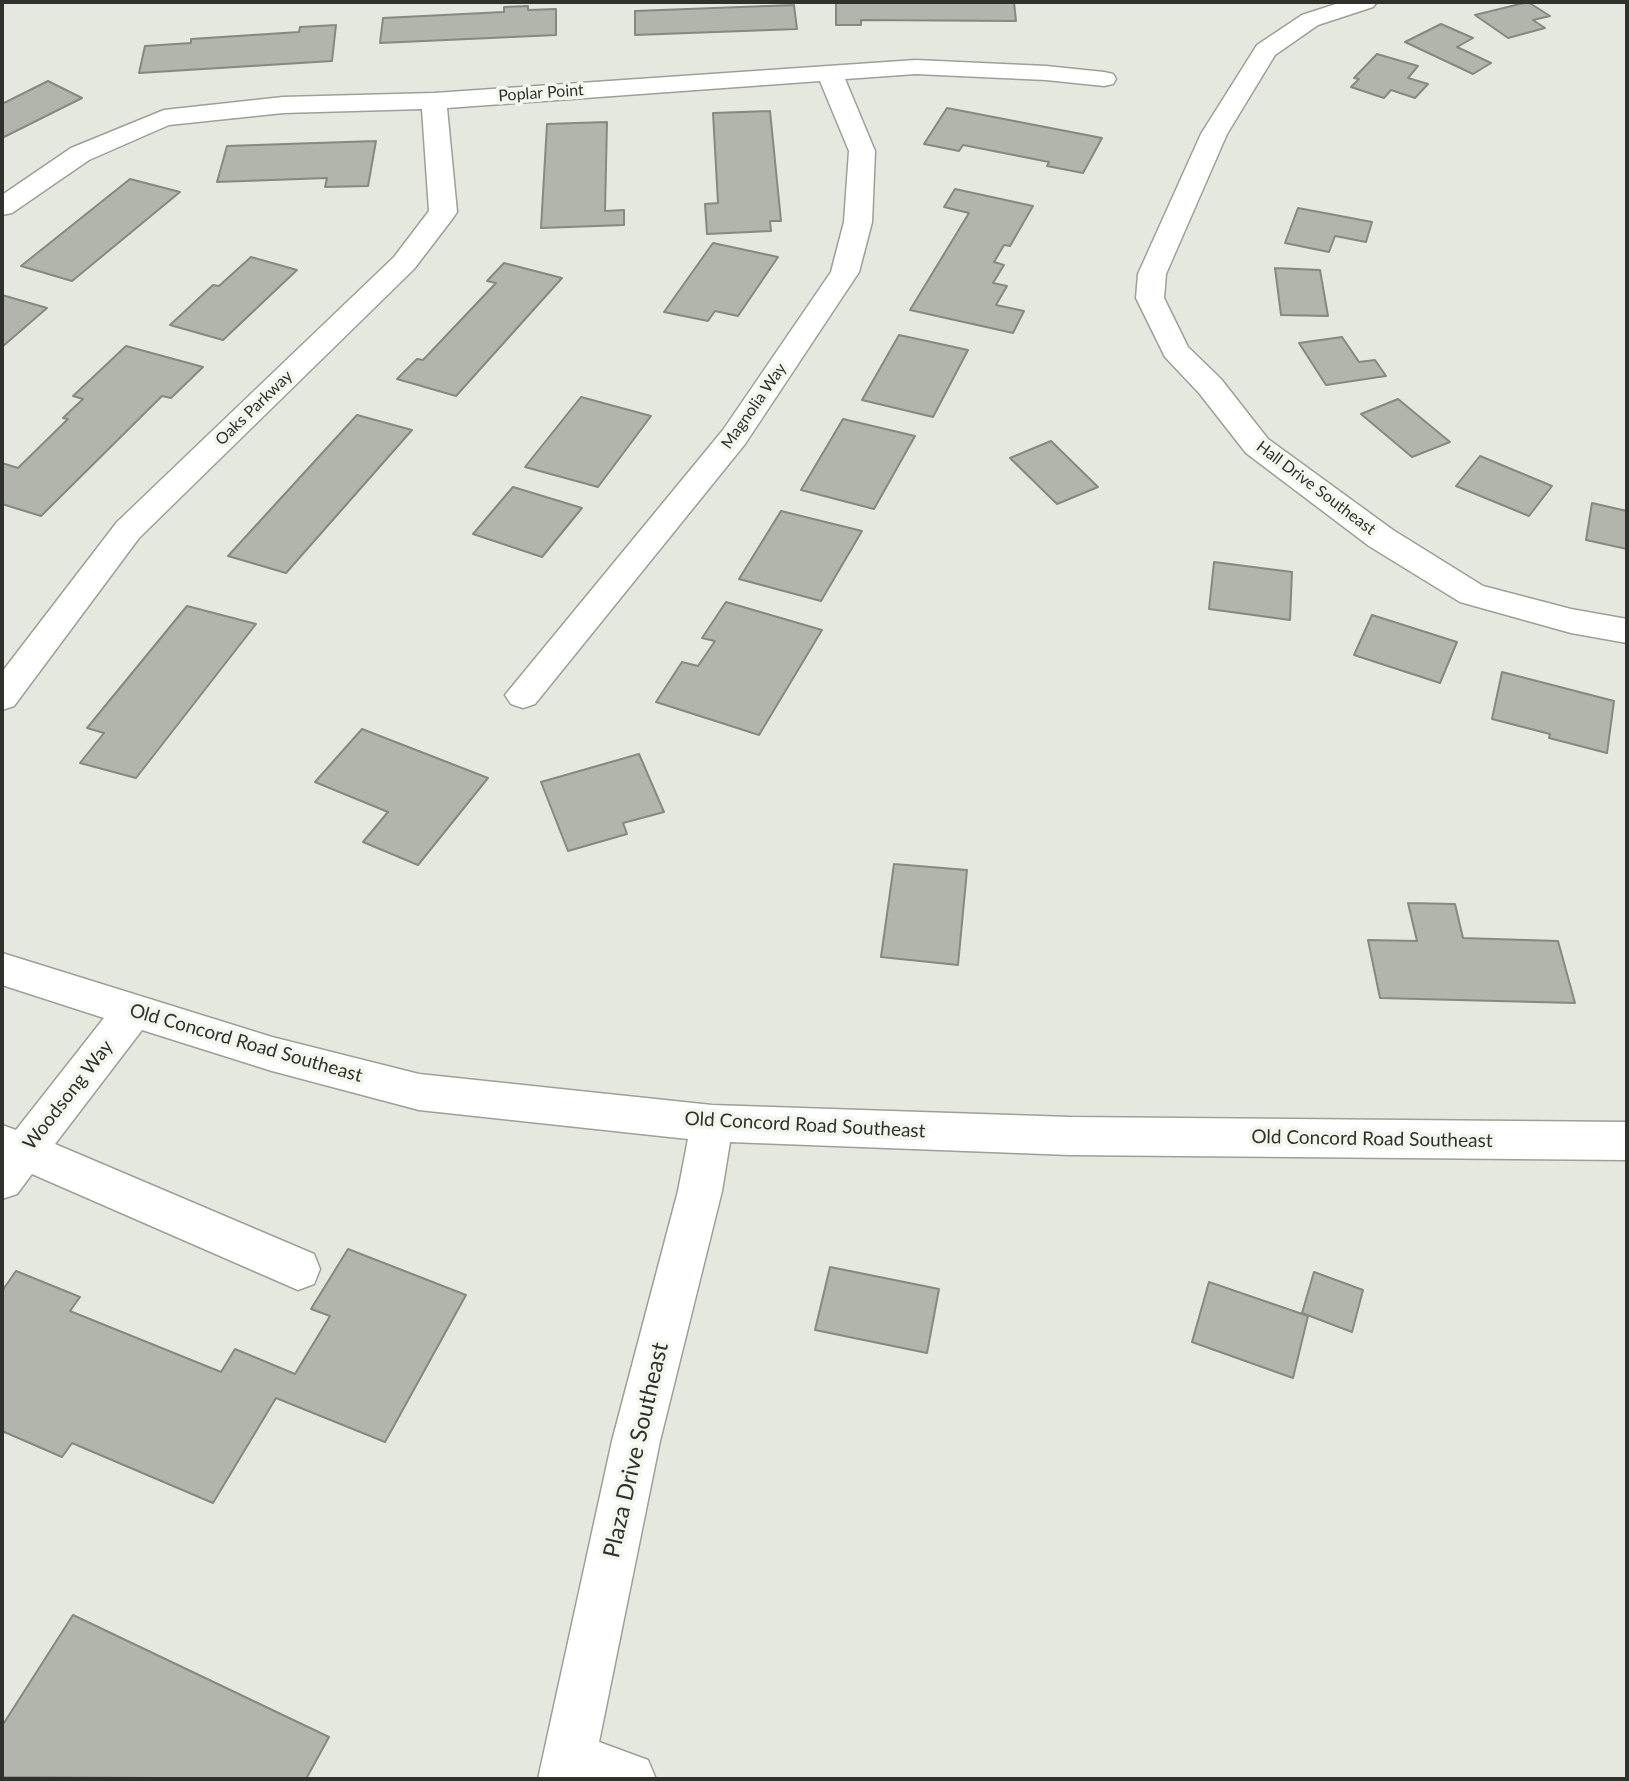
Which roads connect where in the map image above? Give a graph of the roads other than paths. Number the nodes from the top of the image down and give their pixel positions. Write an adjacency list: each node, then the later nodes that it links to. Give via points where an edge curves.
1 (1365, 2): 6 (street, Hall Drive Southeast, via 1310,20 1266,50 1214,134 1152,274 1150,298 1175,351 1210,386 1257,446 1381,538 1472,594)
2 (830, 72): 3 (street, Poplar Point, via 916,67); 4 (street, Poplar Point); 7 (street, Magnolia Way, via 862,151 858,222 845,272 734,437)
3 (1104, 79)
4 (435, 100): 5 (street, Poplar Point, via 283,105 164,118 80,154); 8 (street, Oaks Parkway, via 443,212 404,263 128,530)
5 (2, 207)
6 (1627, 631)
7 (523, 695)
8 (2, 697)
9 (2, 969): 10 (street, Old Concord Road Southeast)
10 (134, 1010): 11 (street, Old Concord Road Southeast, via 272,1054 419,1092); 13 (street, Woodsong Way)
11 (712, 1123): 12 (street, Old Concord Road Southeast, via 1070,1136); 15 (street, Plaza Drive Southeast, via 700,1191 636,1441)
12 (1627, 1141)
13 (9, 1158): 14 (street)
14 (298, 1269)
15 (567, 1769): 16 (street)
16 (629, 1779)

